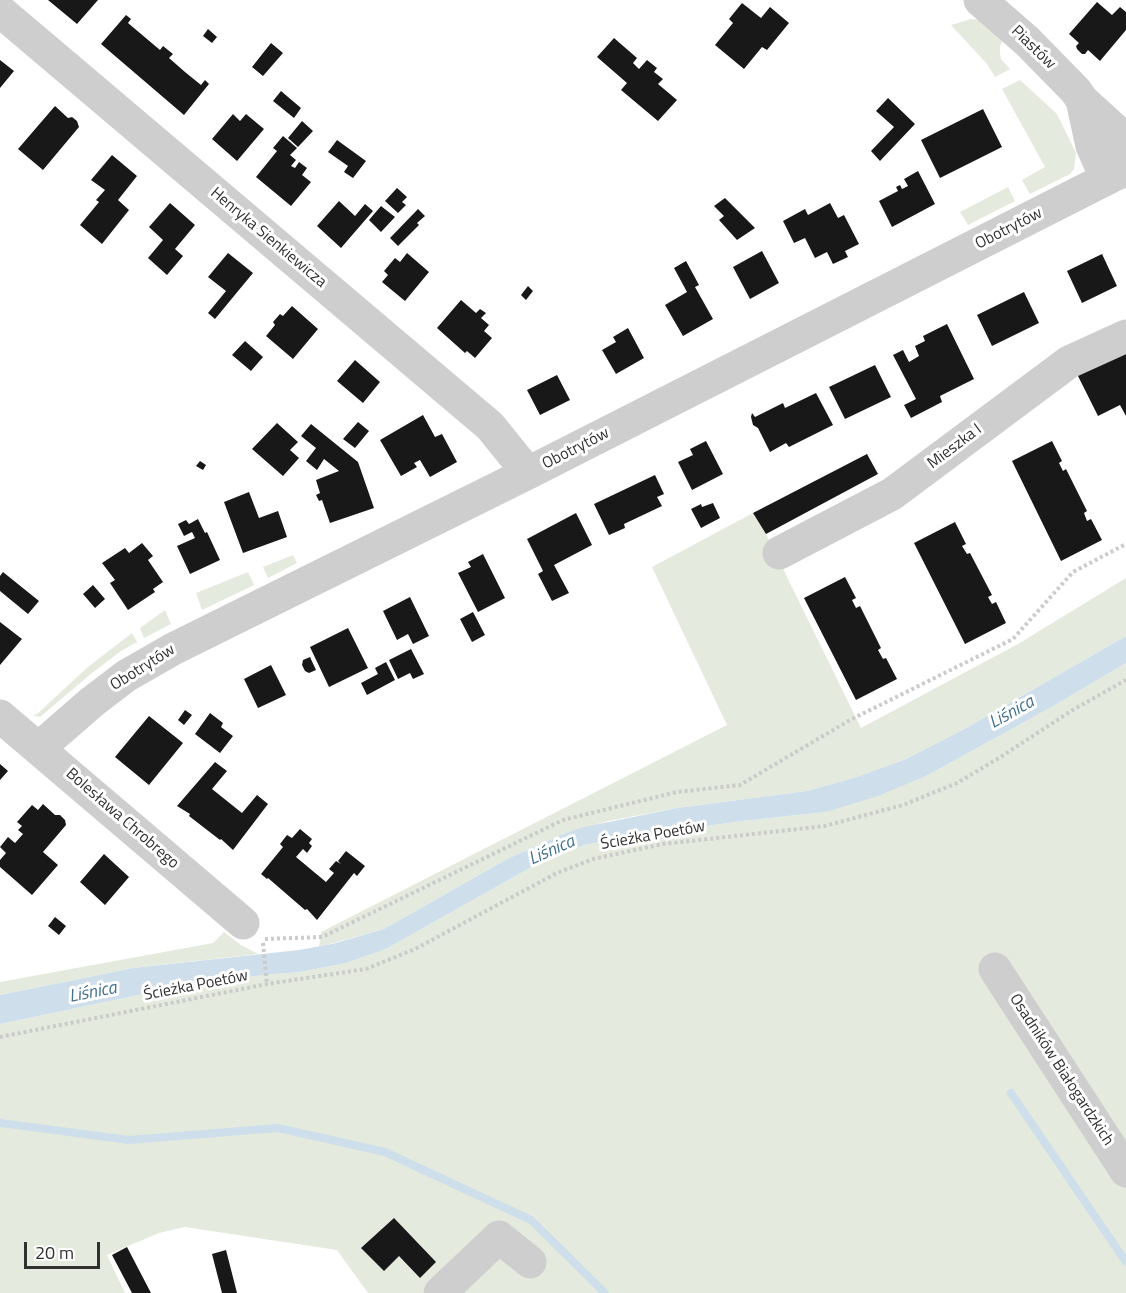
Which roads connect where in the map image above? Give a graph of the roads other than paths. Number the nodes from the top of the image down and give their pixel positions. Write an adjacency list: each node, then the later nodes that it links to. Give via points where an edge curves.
1 (980, 0): 3 (street, Piastów, via 1076,91 1100,164)
2 (0, 11): 5 (street, Henryka Sienkiewicza, via 490,426)
3 (1124, 176): 5 (street, Obotrytów)
4 (1126, 336): 6 (street, Mieszka I, via 1069,362 892,494)
5 (528, 473): 8 (street, Obotrytów, via 173,649 126,676)
6 (779, 553)
7 (0, 716): 8 (street, Bolesława Chrobrego)
8 (39, 748): 9 (street, Bolesława Chrobrego)
9 (243, 922)
10 (995, 969): 11 (street, Osadników Białogardzkich)
11 (1126, 1171)
12 (530, 1262): 13 (street, via 499,1237)
13 (440, 1293)

